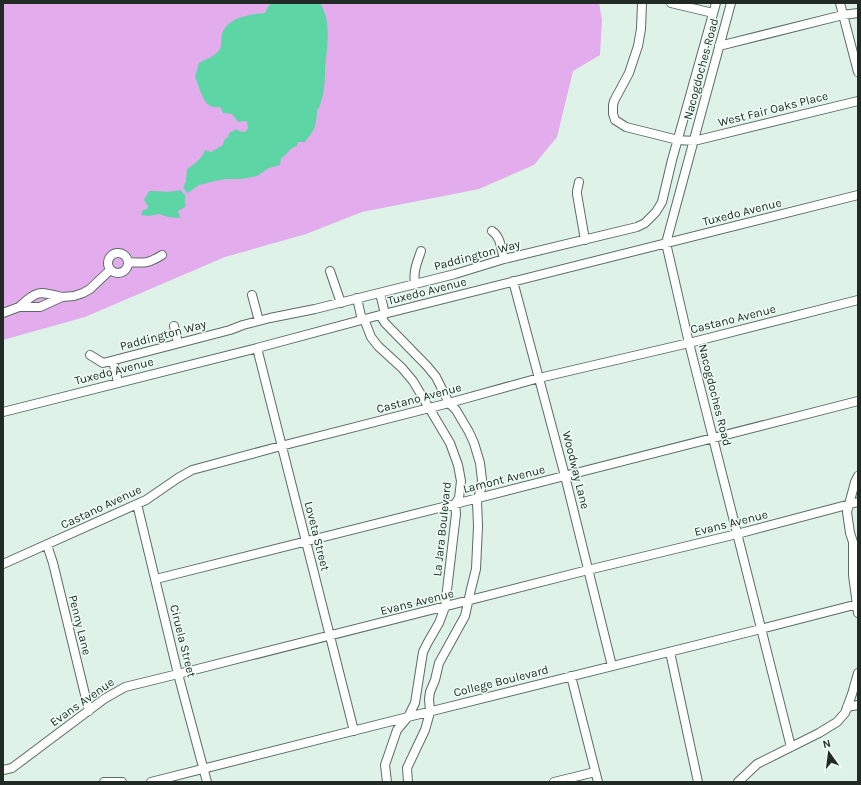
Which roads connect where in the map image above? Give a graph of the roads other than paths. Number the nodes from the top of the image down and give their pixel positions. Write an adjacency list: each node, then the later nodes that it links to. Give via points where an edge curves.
1 (642, 3): 12 (street, via 638,46 629,73 614,101 613,114 615,120 626,127)
2 (671, 3): 6 (street)
3 (716, 3): 6 (street, Paddington Way)
4 (731, 3): 9 (street, Nacogdoches Road)
5 (840, 3): 8 (street)
6 (713, 13): 12 (street, Paddington Way)
7 (858, 13): 8 (street)
8 (843, 15): 9 (street); 10 (street)
9 (719, 46): 13 (street, Nacogdoches Road)
10 (858, 72)
11 (858, 101): 13 (street, West Fair Oaks Place)
12 (678, 140): 13 (street); 17 (street, Paddington Way, via 662,202 656,212 637,227)
13 (694, 142): 18 (street, Nacogdoches Road)
14 (579, 182): 17 (street, via 577,194)
15 (858, 195): 18 (street, Tuxedo Avenue)
16 (492, 231): 21 (street, via 499,238)
17 (585, 240): 21 (street, Paddington Way)
18 (666, 243): 25 (street, Tuxedo Avenue); 40 (street, Nacogdoches Road)
19 (421, 251): 26 (street, via 413,275)
20 (162, 255): 22 (street, via 149,262)
21 (504, 259): 26 (street, Paddington Way)
22 (128, 262): 23 (street, via 128,267 123,272 116,273); 23 (street, via 124,255 115,253 108,260)
23 (110, 270): 29 (street, via 90,289)
24 (330, 271): 32 (street)
25 (513, 281): 35 (street, Tuxedo Avenue); 44 (street, Woodway Lane)
26 (415, 284): 27 (street, Paddington Way)
27 (380, 292): 30 (street, Paddington Way); 35 (street)
28 (252, 295): 37 (street)
29 (62, 298): 33 (street, via 40,307); 33 (street, via 38,293)
30 (357, 298): 32 (street, Paddington Way); 36 (street, La Jara Boulevard)
31 (858, 300): 40 (street, Castano Avenue)
32 (341, 303): 37 (street, Paddington Way)
33 (19, 307): 34 (street)
34 (3, 313)
35 (382, 314): 36 (street, Tuxedo Avenue); 47 (street, via 385,323 436,377)
36 (364, 319): 41 (street, Tuxedo Avenue); 48 (street, La Jara Boulevard, via 371,337 414,382)
37 (259, 321): 39 (street, Paddington Way)
38 (174, 326): 39 (street)
39 (178, 343): 43 (street, Paddington Way)
40 (689, 343): 44 (street, Castano Avenue); 50 (street, Nacogdoches Road)
41 (257, 348): 45 (street, Tuxedo Avenue); 51 (street, Loveta Street)
42 (90, 355): 43 (street, Paddington Way, via 103,363)
43 (113, 361): 45 (street)
44 (539, 378): 47 (street, Castano Avenue); 52 (street, Woodway Lane)
45 (118, 382): 49 (street, Tuxedo Avenue)
46 (858, 401): 50 (street, Lamont Avenue)
47 (449, 403): 48 (street, Castano Avenue); 54 (street, via 456,410 474,443 482,480)
48 (430, 408): 51 (street, Castano Avenue); 57 (street, La Jara Boulevard, via 450,443 458,465 459,498)
49 (3, 412)
50 (713, 438): 52 (street, Lamont Avenue); 59 (street, Nacogdoches Road)
51 (282, 446): 56 (street, Castano Avenue, via 192,470); 60 (street, Loveta Street)
52 (565, 476): 54 (street, Lamont Avenue); 63 (street, Woodway Lane)
53 (858, 476): 58 (street)
54 (478, 498): 57 (street, Lamont Avenue); 65 (street, via 476,569)
55 (858, 502): 58 (street, Evans Avenue)
56 (137, 504): 61 (street, Castano Avenue); 64 (street, Ciruela Street)
57 (455, 504): 60 (street, Lamont Avenue); 66 (street, La Jara Boulevard)
58 (849, 504): 59 (street, Evans Avenue); 67 (street, via 847,512 853,542 853,575)
59 (737, 534): 63 (street, Evans Avenue); 68 (street, Nacogdoches Road)
60 (306, 540): 64 (street, Lamont Avenue); 69 (street, Loveta Street)
61 (47, 545): 62 (street, Castano Avenue); 77 (street, Penny Lane)
62 (3, 564)
63 (588, 570): 65 (street, Evans Avenue); 71 (street, Woodway Lane)
64 (156, 579): 73 (street, Ciruela Street)
65 (469, 601): 66 (street, Evans Avenue); 78 (street, via 466,616 439,662 430,692)
66 (445, 607): 69 (street, Evans Avenue); 79 (street, La Jara Boulevard, via 423,652 415,702)
67 (858, 607): 68 (street, College Boulevard)
68 (761, 630): 70 (street, College Boulevard); 81 (street, Nacogdoches Road)
69 (329, 636): 73 (street, Evans Avenue); 80 (street, Loveta Street)
70 (670, 652): 71 (street, College Boulevard); 93 (street)
71 (612, 666): 74 (street, College Boulevard)
72 (858, 672): 76 (street)
73 (178, 674): 77 (street, Evans Avenue, via 125,687); 82 (street, Ciruela Street)
74 (571, 676): 78 (street, College Boulevard); 84 (street)
75 (858, 705): 76 (street)
76 (847, 707): 81 (street, via 837,722)
77 (89, 711): 83 (street, Evans Avenue, via 12,768)
78 (430, 711): 79 (street, College Boulevard); 90 (street, via 425,730 407,768)
79 (408, 717): 80 (street, College Boulevard); 89 (street, La Jara Boulevard, via 397,730 385,765)
80 (354, 731): 82 (street, College Boulevard)
81 (791, 747): 94 (street, via 757,764)
82 (204, 768): 87 (street, College Boulevard); 88 (street, Ciruela Street)
83 (3, 770)
84 (595, 772): 91 (street); 92 (street)
85 (104, 782): 86 (street)
86 (122, 782)
87 (151, 782)
88 (207, 782)
89 (387, 782)
90 (408, 782)
91 (554, 782)
92 (598, 782)
93 (698, 782)
94 (738, 782)

